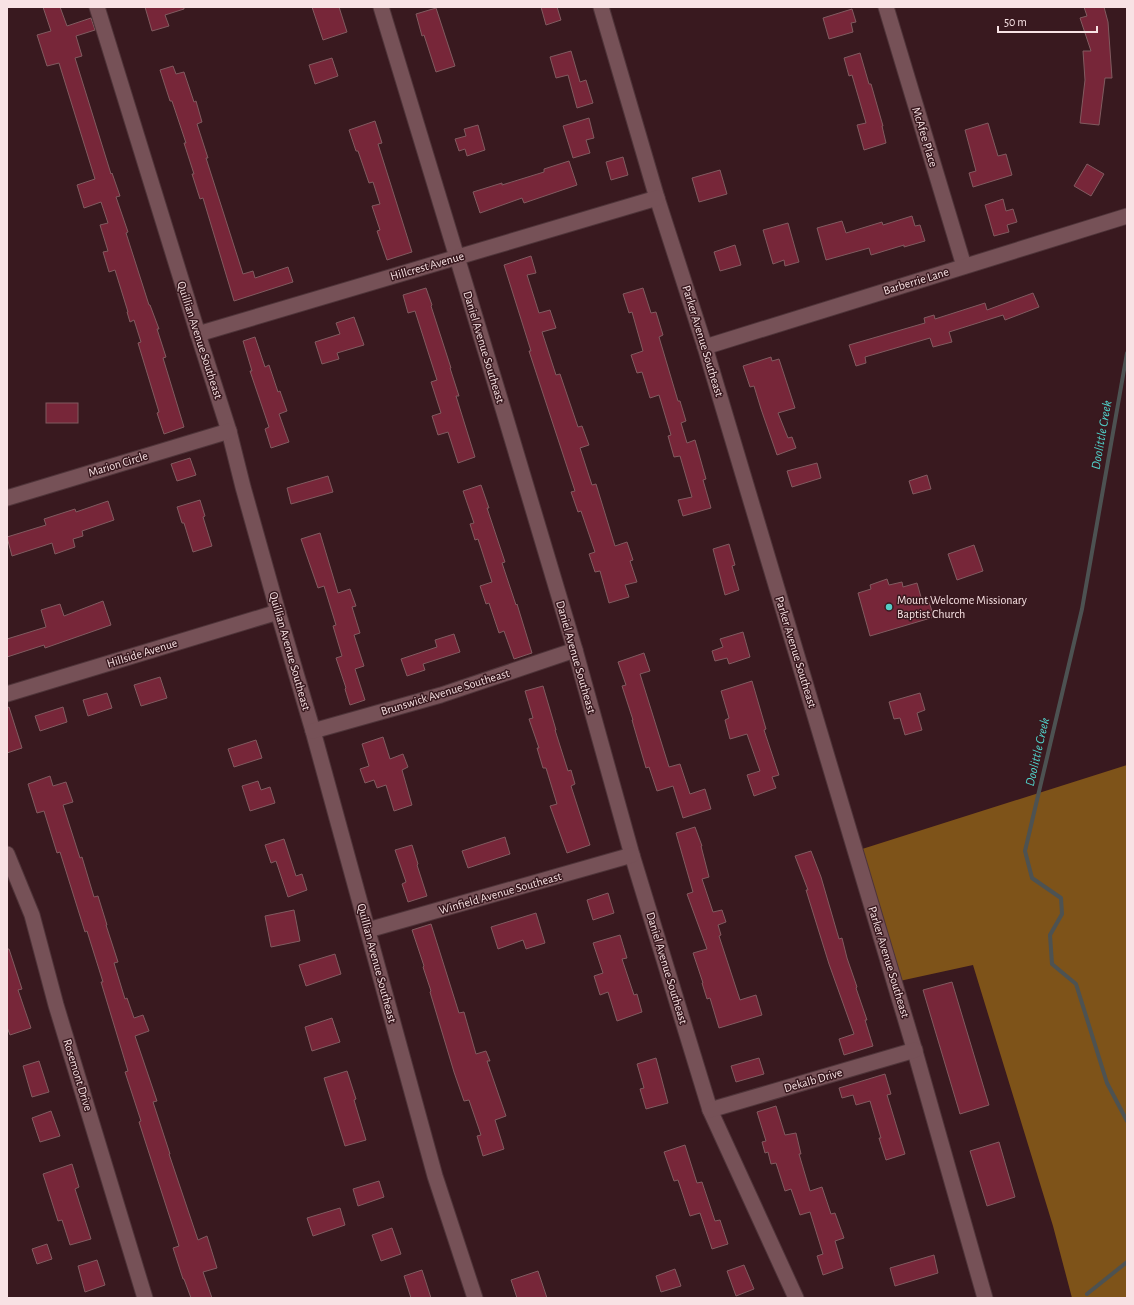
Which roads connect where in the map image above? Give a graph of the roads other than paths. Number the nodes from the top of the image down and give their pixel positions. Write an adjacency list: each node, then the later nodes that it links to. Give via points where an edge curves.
1 (97, 7): 9 (street, Quillian Avenue Southeast)
2 (381, 7): 7 (street, Daniel Avenue Southeast)
3 (601, 7): 5 (street, Parker Avenue Southeast)
4 (886, 7): 8 (street, McAfee Place)
5 (657, 198): 7 (street, Hillcrest Avenue); 10 (street, Parker Avenue Southeast)
6 (1127, 216): 8 (street, Barberrie Lane)
7 (457, 257): 9 (street, Hillcrest Avenue); 14 (street, Daniel Avenue Southeast)
8 (964, 266): 10 (street, Barberrie Lane)
9 (198, 334): 11 (street, Quillian Avenue Southeast)
10 (705, 347): 20 (street, Parker Avenue Southeast)
11 (229, 431): 12 (street, Marion Circle); 13 (street, Quillian Avenue Southeast)
12 (7, 498)
13 (278, 612): 15 (street, Hillside Avenue); 16 (street, Quillian Avenue Southeast)
14 (575, 650): 16 (street, Brunswick Avenue Southeast, via 441,695); 18 (street, Daniel Avenue Southeast)
15 (7, 694)
16 (313, 731): 19 (street, Quillian Avenue Southeast)
17 (7, 854): 22 (street, Rosemont Drive, via 32,915 56,1005)
18 (632, 855): 19 (street, Winfield Avenue Southeast); 21 (street, Daniel Avenue Southeast)
19 (368, 930): 23 (street, Quillian Avenue Southeast, via 435,1176)
20 (915, 1050): 21 (street, Dekalb Drive); 25 (street, Parker Avenue Southeast)
21 (710, 1110): 24 (street, Daniel Avenue Southeast)
22 (145, 1298)
23 (474, 1298)
24 (796, 1298)
25 (984, 1298)

